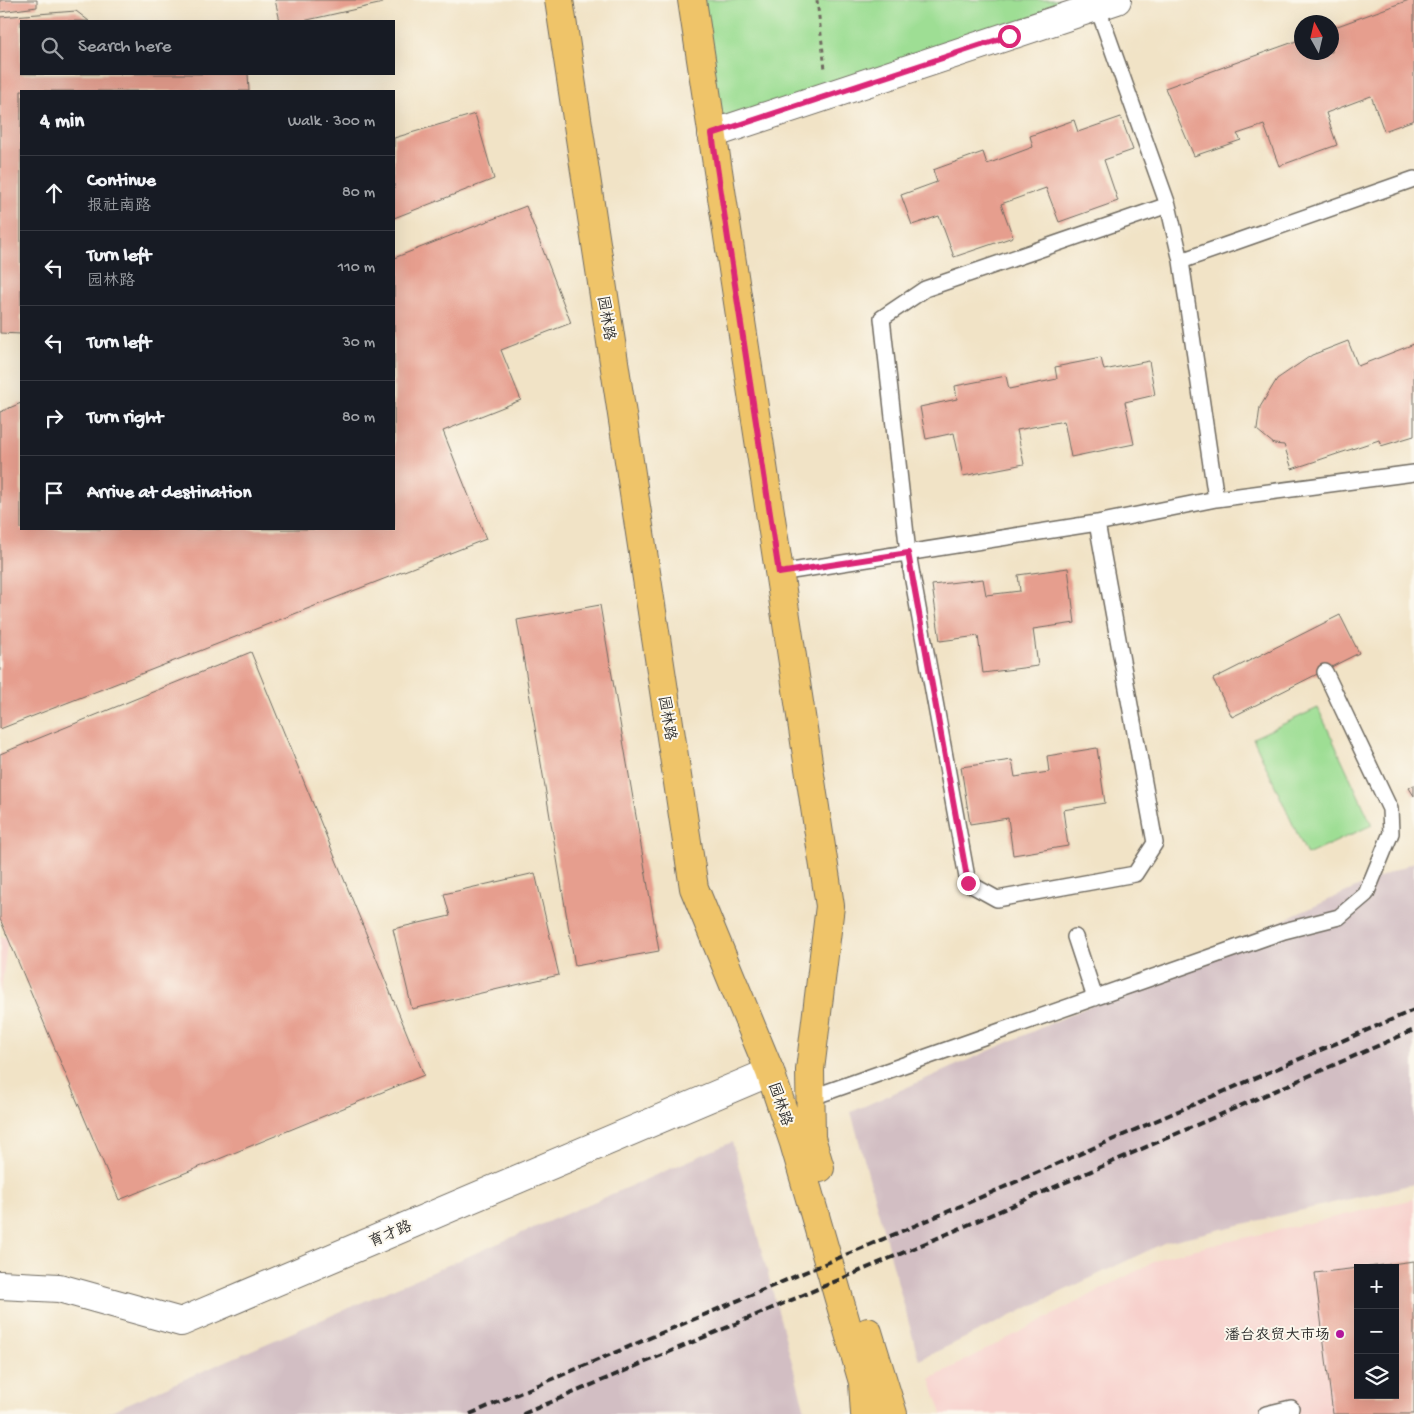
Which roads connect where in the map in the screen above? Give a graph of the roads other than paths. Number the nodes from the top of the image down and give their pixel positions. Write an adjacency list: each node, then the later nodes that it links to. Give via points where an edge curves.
1 (559, 0): 16 (main road, 园林路, via 694,888)
2 (692, 0): 4 (main road, 园林路)
3 (1107, 3): 4 (street); 6 (lane)
4 (712, 134): 12 (main road, 园林路)
5 (1414, 178): 7 (lane)
6 (1168, 205): 7 (lane); 11 (lane, via 925,289 882,318)
7 (1181, 261): 9 (lane)
8 (1414, 473): 9 (lane)
9 (1216, 499): 10 (lane)
10 (1097, 523): 11 (lane); 11 (lane, via 1155,843 1135,874 997,899 968,883)
11 (908, 553): 12 (lane)
12 (779, 573): 17 (main road, 园林路, via 830,906 810,1070)
13 (1325, 672): 15 (lane, via 1390,809 1391,833 1366,894 1339,918 1284,931)
14 (1075, 937): 15 (lane)
15 (1095, 998): 17 (lane)
16 (770, 1072): 18 (street, 育才路, via 181,1322 59,1288); 20 (main road, 园林路, via 794,1143 863,1382)
17 (810, 1098): 21 (main road, 园林路, via 811,1138)
18 (0, 1285)
19 (1291, 1408): 22 (lane)
20 (865, 1414)
21 (893, 1414)
22 (1266, 1414)

